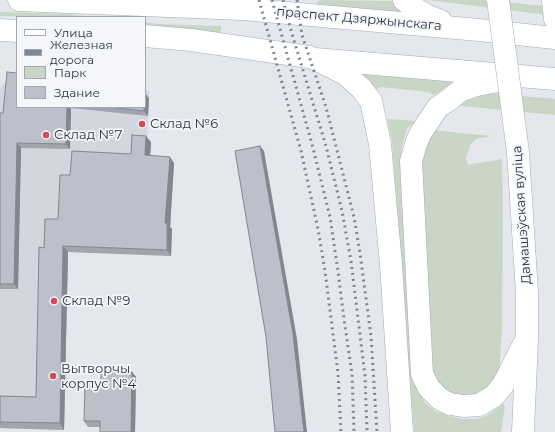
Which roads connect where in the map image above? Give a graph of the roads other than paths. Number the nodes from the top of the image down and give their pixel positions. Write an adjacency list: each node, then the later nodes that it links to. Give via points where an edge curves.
1 (19, 0): 6 (main road, праспект Дзяржынскага)
2 (286, 0): 6 (main road)
3 (404, 0): 8 (main road, via 428,16)
4 (498, 0): 16 (main road, Дамашэўская вуліца, bridge, via 518,152 527,293)
5 (553, 0): 7 (main road)
6 (243, 9): 8 (main road, праспект Дзяржынскага)
7 (555, 19)
8 (469, 29): 12 (main road, праспект Дзяржынскага)
9 (0, 30): 10 (main road)
10 (16, 31)
11 (146, 36): 13 (main road, via 192,40)
12 (555, 38)
13 (315, 59): 14 (main road); 17 (main road, via 345,74 371,101 380,144 390,250)
14 (524, 76): 15 (main road); 16 (main road, via 460,91 438,107 420,134 411,161 422,374 429,388 440,399 450,404 479,405 494,396 503,385)
15 (555, 79)
16 (527, 338): 18 (main road, Дамашэўская вуліца)
17 (402, 432)
18 (522, 432)

